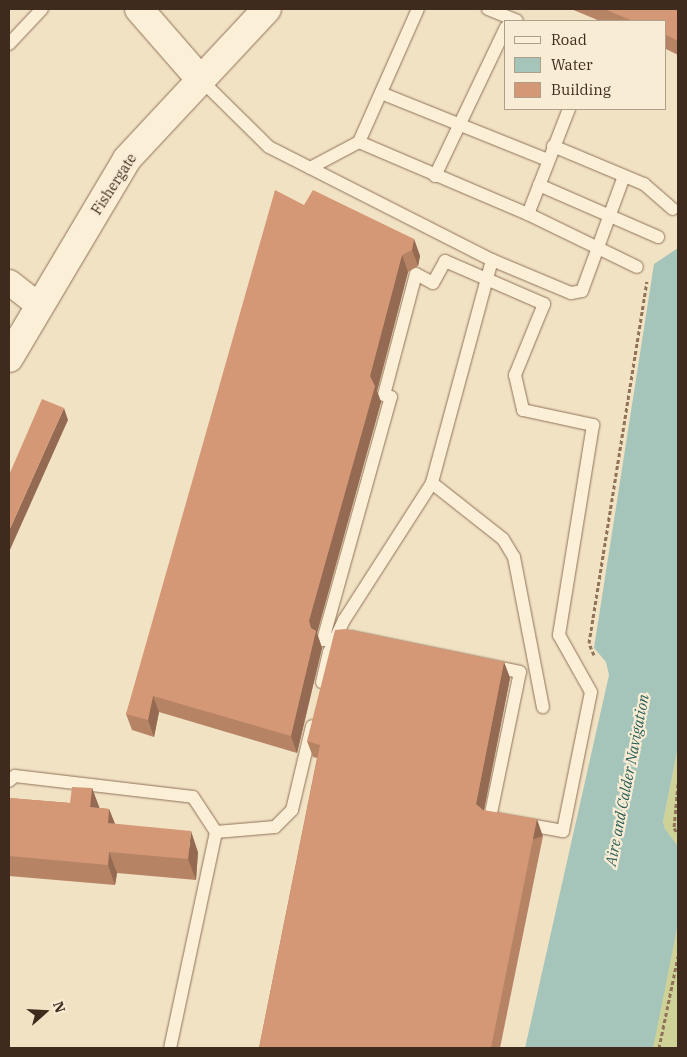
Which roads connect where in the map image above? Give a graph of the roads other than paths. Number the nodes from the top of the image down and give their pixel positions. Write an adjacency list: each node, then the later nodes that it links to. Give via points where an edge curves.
1 (42, 9): 8 (lane)
2 (139, 9): 9 (main road)
3 (267, 9): 9 (main road, Fishergate)
4 (418, 9): 10 (lane)
5 (488, 9): 6 (lane)
6 (507, 20)
7 (504, 34): 12 (lane)
8 (9, 44)
9 (201, 80): 16 (lane, via 269,147); 29 (main road, Fishergate, via 127,160)
10 (381, 93): 12 (lane); 13 (lane)
11 (569, 110): 14 (lane)
12 (459, 125): 15 (lane); 17 (lane)
13 (359, 142): 16 (lane); 17 (lane)
14 (554, 146): 15 (lane); 18 (lane)
15 (548, 160): 19 (lane)
16 (310, 168): 25 (lane)
17 (435, 176): 21 (lane)
18 (624, 176): 20 (lane, via 644,184); 22 (lane)
19 (539, 185): 21 (lane); 22 (lane)
20 (672, 209)
21 (528, 214): 24 (lane)
22 (611, 216): 23 (lane); 24 (lane)
23 (658, 237)
24 (599, 248): 25 (lane, via 585,287 572,293); 26 (lane)
25 (492, 260): 27 (lane)
26 (637, 267)
27 (485, 278): 31 (lane, via 461,382); 32 (lane, via 445,261 433,283 416,274 384,395 391,397 323,640); 32 (lane, via 544,304 515,375 523,410 593,425 559,635 591,692 563,832 490,818 520,672 351,637)
28 (9, 282): 29 (street)
29 (38, 305): 30 (main road, Fishergate)
30 (9, 358)
31 (432, 483): 32 (lane, via 344,620); 34 (lane, via 503,539 514,557)
32 (336, 638): 33 (lane, via 329,652)
33 (318, 698)
34 (543, 707)
35 (314, 717): 37 (lane, via 292,810 275,828)
36 (9, 780): 37 (lane, via 15,776 193,797)
37 (216, 832): 38 (lane)
38 (170, 1048)

